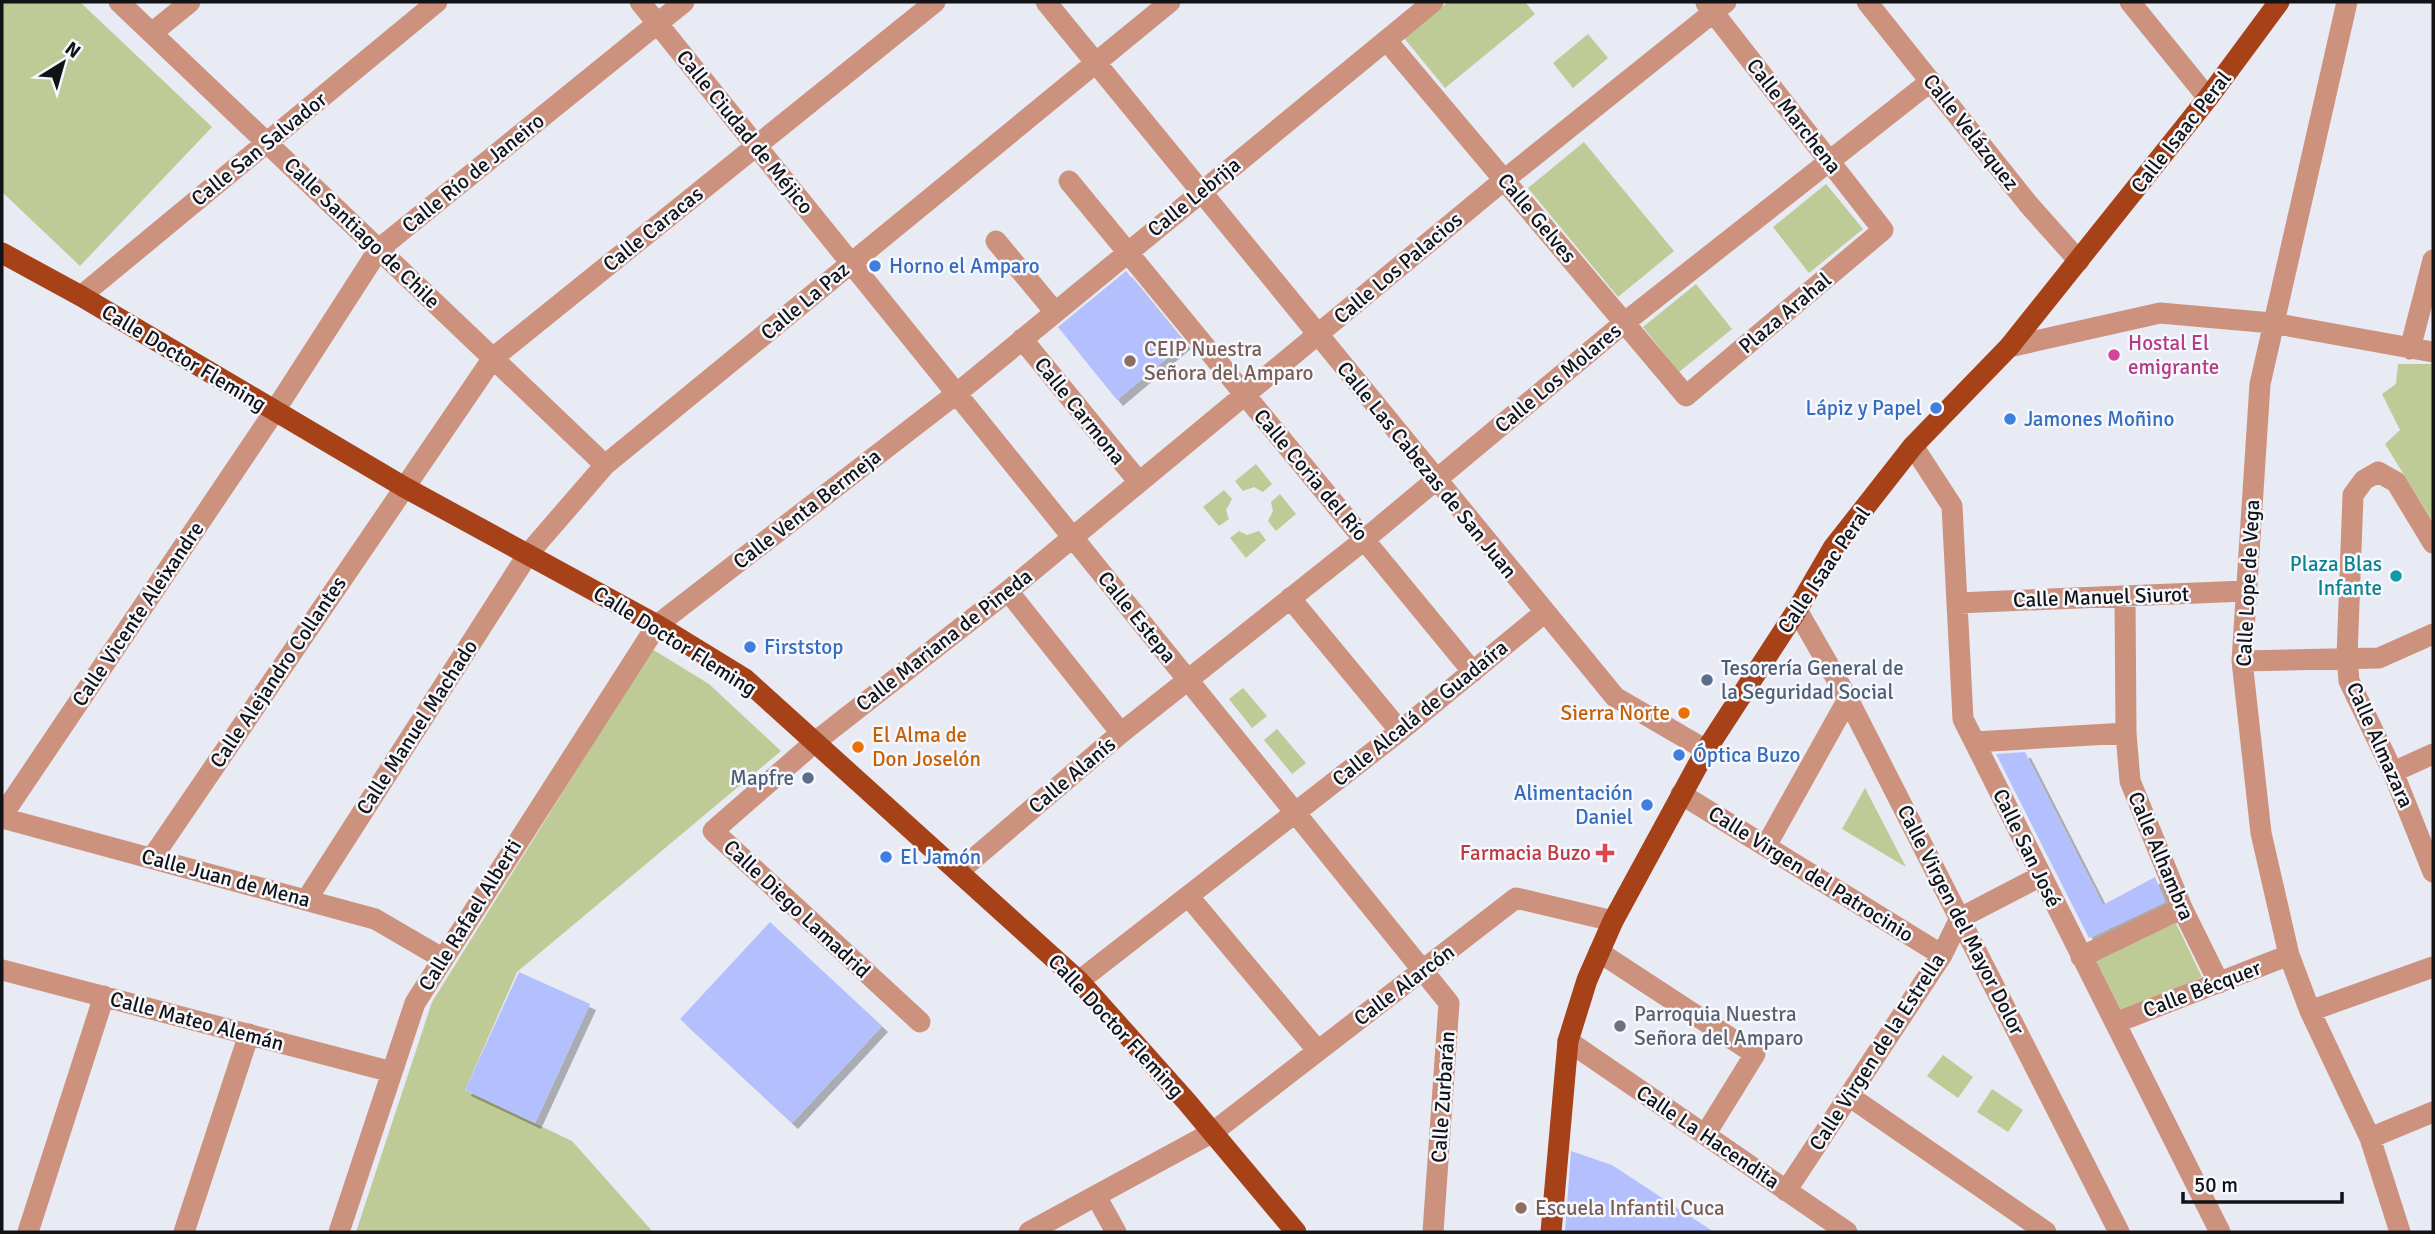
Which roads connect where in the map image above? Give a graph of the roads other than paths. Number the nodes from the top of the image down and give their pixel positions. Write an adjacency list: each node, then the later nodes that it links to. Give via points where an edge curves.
1 (119, 2): 16 (street, Calle Santiago de Chile)
2 (190, 2): 16 (street)
3 (437, 2): 21 (street, Calle San Salvador)
4 (640, 2): 15 (street, Calle Ciudad de Méjico)
5 (684, 2): 15 (street, Calle Río de Janeiro)
6 (935, 2): 22 (street, Calle Caracas)
7 (1046, 2): 18 (street, Calle Las Cabezas de San Juan)
8 (1170, 2): 18 (street, Calle La Paz)
9 (1433, 2): 17 (street, Calle Lebrija)
10 (1867, 2): 19 (street, Calle Velázquez)
11 (2130, 2): 20 (street)
12 (2279, 2): 20 (main road, Calle Isaac Peral)
13 (2347, 2): 38 (street, Calle Lope de Vega)
14 (1715, 5): 23 (street, Calle Marchena); 24 (street, Calle Los Palacios)
15 (657, 23): 22 (street, Calle Ciudad de Méjico); 29 (street, Calle Río de Janeiro)
16 (152, 33): 21 (street, Calle Santiago de Chile)
17 (1387, 41): 24 (street, Calle Gelves); 26 (street, Calle Lebrija)
18 (1095, 62): 26 (street, Calle Las Cabezas de San Juan); 34 (street, Calle La Paz)
19 (1931, 81): 23 (street, Calle Los Molares); 33 (street, Calle Velázquez)
20 (2208, 99): 33 (main road, Calle Isaac Peral)
21 (267, 142): 29 (street, Calle Santiago de Chile); 35 (street, Calle San Salvador)
22 (756, 146): 34 (street, Calle Ciudad de Méjico); 44 (street, Calle Caracas)
23 (1829, 160): 27 (street, Calle Marchena); 37 (street, Calle Los Molares)
24 (1504, 180): 37 (street, Calle Gelves); 39 (street, Calle Los Palacios)
25 (1069, 181): 30 (street, Calle Coria del Río)
26 (1200, 191): 30 (street, Calle Lebrija); 39 (street, Calle Las Cabezas de San Juan)
27 (1883, 230): 47 (street, Plaza Arahal)
28 (996, 241): 36 (street)
29 (379, 249): 44 (street, Calle Santiago de Chile); 48 (street, Calle Río de Janeiro)
30 (1128, 251): 36 (street, Calle Lebrija); 46 (street, Calle Coria del Río)
31 (2, 253): 35 (main road, Calle Doctor Fleming)
32 (2433, 260): 42 (street)
33 (2079, 261): 41 (main road, Calle Isaac Peral)
34 (851, 263): 45 (street, Calle Estepa); 50 (street, Calle La Paz)
35 (80, 296): 48 (main road, Calle Doctor Fleming)
36 (1055, 312): 40 (street, Calle Lebrija)
37 (1624, 323): 47 (street, Calle Gelves); 51 (street, Calle Los Molares)
38 (2272, 323): 41 (street, via 2160,313); 42 (street); 59 (street, Calle Lope de Vega, via 2260,384)
39 (1318, 335): 46 (street, Calle Los Palacios); 51 (street, Calle Las Cabezas de San Juan)
40 (1022, 339): 45 (street, Calle Lebrija); 52 (street, Calle Carmona)
41 (2009, 346): 49 (main road, Calle Isaac Peral)
42 (2410, 349): 43 (street)
43 (2433, 352)
44 (493, 358): 50 (street, Calle Santiago de Chile); 53 (street, Calle Caracas)
45 (956, 394): 54 (street, Calle Estepa); 65 (street, Calle Venta Bermeja)
46 (1245, 395): 52 (street, Calle Los Palacios); 55 (street, Calle Coria del Río)
47 (1686, 396)
48 (274, 412): 53 (main road, Calle Doctor Fleming); 82 (street, Calle Vicente Aleixandre)
49 (1913, 446): 62 (street, Calle San José, via 1952,506); 63 (main road, Calle Isaac Peral, via 1833,548)
50 (605, 465): 57 (street, Calle La Paz)
51 (1435, 480): 55 (street, Calle Los Molares); 64 (street, Calle Las Cabezas de San Juan)
52 (1139, 482): 54 (street, Calle Los Palacios)
53 (404, 487): 57 (main road, Calle Doctor Fleming); 84 (street, Calle Alejandro Collantes)
54 (1072, 537): 58 (street, Calle Mariana de Pineda); 70 (street, Calle Estepa)
55 (1364, 540): 61 (street, Calle Los Molares); 69 (street, Calle Coria del Río)
56 (2433, 543): 67 (street, via 2396,482 2378,472 2364,480 2353,495)
57 (528, 554): 65 (main road, Calle Doctor Fleming); 89 (street, Calle Manuel Machado)
58 (1008, 591): 73 (street); 75 (street, Calle Mariana de Pineda)
59 (2245, 591): 60 (street, Calle Manuel Siurot); 68 (street, Calle Lope de Vega)
60 (2125, 597): 62 (street, Calle Manuel Siurot); 74 (street, Calle Alhambra)
61 (1290, 598): 70 (street, Calle Los Molares); 72 (street)
62 (1957, 603): 76 (street, Calle San José, via 1963,719)
63 (1797, 610): 71 (street, Calle Virgen del Mayor Dolor); 77 (main road, Calle Isaac Peral)
64 (1544, 613): 69 (street, Calle Alcalá de Guadaíra); 77 (street, Calle Las Cabezas de San Juan, via 1615,697)
65 (657, 625): 75 (main road, Calle Doctor Fleming, via 745,680); 97 (street, Calle Rafael Alberti)
66 (2433, 634): 67 (street, via 2379,658)
67 (2347, 657): 68 (street); 79 (street, Calle Almazara, via 2349,681)
68 (2242, 661): 95 (street, Calle Lope de Vega, via 2261,833)
69 (1473, 671): 72 (street, Calle Alcalá de Guadaíra)
70 (1189, 681): 73 (street, Calle Alanís); 81 (street, Calle Estepa)
71 (1848, 699): 83 (street); 91 (street, Calle Virgen del Mayor Dolor)
72 (1400, 731): 81 (street, Calle Alcalá de Guadaíra)
73 (1121, 733): 86 (street, Calle Alanís)
74 (2126, 733): 76 (street); 90 (street, Calle Alhambra, via 2130,781)
75 (815, 742): 86 (main road, Calle Doctor Fleming); 105 (street, Calle Diego Lamadrid, via 713,831)
76 (1975, 742): 87 (street, Calle San José)
77 (1706, 750): 80 (main road, Calle Isaac Peral)
78 (2433, 754): 79 (street)
79 (2393, 772): 85 (street, Calle Almazara)
80 (1681, 794): 83 (street, Calle Virgen del Patrocinio); 92 (main road, Calle Isaac Peral)
81 (1296, 812): 88 (street, Calle Alcalá de Guadaíra); 100 (street, Calle Estepa)
82 (2, 817): 84 (street, Calle Juan de Mena)
83 (1766, 846): 94 (street, Calle Virgen del Patrocinio)
84 (152, 858): 89 (street, Calle Juan de Mena)
85 (2433, 871)
86 (958, 872): 101 (main road, Calle Doctor Fleming)
87 (2041, 876): 91 (street); 96 (street, Calle San José)
88 (1189, 897): 101 (street, Calle Alcalá de Guadaíra); 109 (street)
89 (307, 899): 97 (street, Calle Juan de Mena, via 375,919)
90 (2182, 908): 96 (street); 102 (street, Calle Alhambra)
91 (1960, 918): 94 (street, Calle Virgen de la Estrella); 128 (street, Calle Virgen del Mayor Dolor)
92 (1613, 921): 93 (main road, Calle Isaac Peral); 100 (street, Calle Alarcón, via 1516,898)
93 (1599, 952): 108 (main road, Calle Isaac Peral); 114 (street, via 1755,1054)
94 (1942, 955): 111 (street, Calle Virgen de la Estrella)
95 (2289, 955): 102 (street, Calle Bécquer); 104 (street, Calle Lope de Vega)
96 (2081, 957): 106 (street, Calle San José)
97 (442, 958): 110 (street, Calle Rafael Alberti, via 415,1003)
98 (2433, 967): 104 (street)
99 (2, 970): 103 (street, Calle Mateo Alemán)
100 (1423, 971): 109 (street, Calle Alarcón); 124 (street, Calle Zurbarán, via 1450,1003)
101 (1079, 981): 113 (main road, Calle Doctor Fleming)
102 (2219, 982): 106 (street, Calle Bécquer)
103 (104, 996): 107 (street, Calle Mateo Alemán); 118 (street)
104 (2310, 1011): 115 (street, Calle Lope de Vega)
105 (920, 1022)
106 (2115, 1023): 129 (street, Calle San José)
107 (249, 1034): 110 (street, Calle Mateo Alemán); 119 (street)
108 (1568, 1041): 114 (street, Calle La Hacendita); 125 (main road, Calle Isaac Peral)
109 (1318, 1051): 113 (street, Calle Alarcón)
110 (392, 1072): 120 (street, Calle Rafael Alberti)
111 (1849, 1096): 116 (street, Calle Virgen de la Estrella); 127 (street)
112 (2433, 1112): 115 (street)
113 (1213, 1132): 117 (street, Calle Alarcón); 123 (main road, Calle Doctor Fleming)
114 (1705, 1135): 116 (street, Calle La Hacendita)
115 (2370, 1138): 130 (street, Calle Lope de Vega)
116 (1786, 1191): 126 (street, Calle La Hacendita)
117 (1096, 1196): 121 (street, Calle Alarcón); 122 (street)
118 (28, 1232)
119 (184, 1232)
120 (339, 1232)
121 (1029, 1232)
122 (1116, 1232)
123 (1296, 1232)
124 (1433, 1232)
125 (1551, 1232)
126 (1847, 1232)
127 (2046, 1232)
128 (2119, 1232)
129 (2220, 1232)
130 (2400, 1232)

